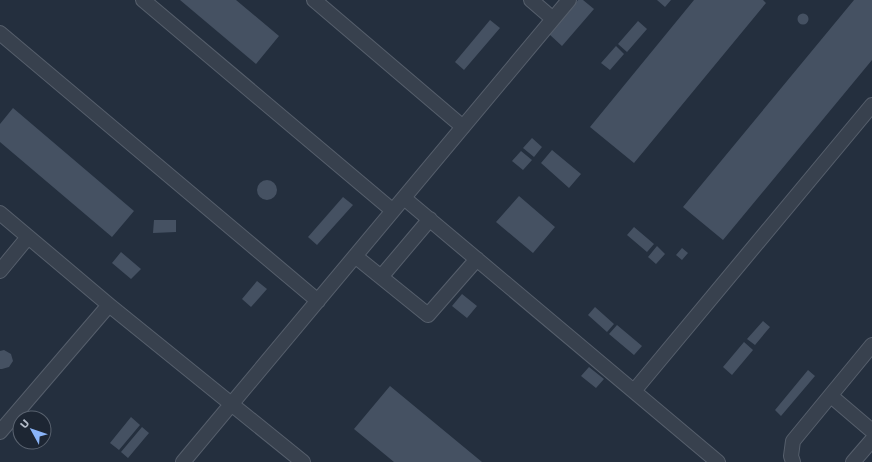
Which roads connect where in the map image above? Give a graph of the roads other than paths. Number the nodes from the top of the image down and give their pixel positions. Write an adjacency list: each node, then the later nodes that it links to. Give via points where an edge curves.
1 (144, 0): 10 (lane)
2 (314, 0): 8 (lane)
3 (531, 0): 5 (lane)
4 (569, 0): 5 (lane)
5 (553, 19): 8 (lane)
6 (0, 33): 18 (lane)
7 (872, 105): 21 (lane)
8 (463, 128): 9 (lane)
9 (404, 198): 10 (lane); 12 (lane)
10 (392, 210): 14 (lane)
11 (0, 213): 13 (lane)
12 (430, 219): 15 (lane); 17 (lane)
13 (28, 237): 16 (lane); 19 (lane)
14 (355, 256): 17 (lane); 18 (lane)
15 (477, 259): 17 (lane, via 428,315); 21 (lane)
16 (0, 271)
17 (381, 277)
18 (318, 300): 23 (lane)
19 (109, 305): 23 (lane); 25 (lane)
20 (872, 345): 22 (lane)
21 (634, 391): 29 (lane)
22 (830, 396): 24 (lane); 30 (lane, via 793,441)
23 (232, 403): 27 (lane); 28 (lane)
24 (872, 431)
25 (0, 432)
26 (872, 440): 31 (lane)
27 (183, 462)
28 (303, 462)
29 (718, 462)
30 (793, 462)
31 (853, 462)

